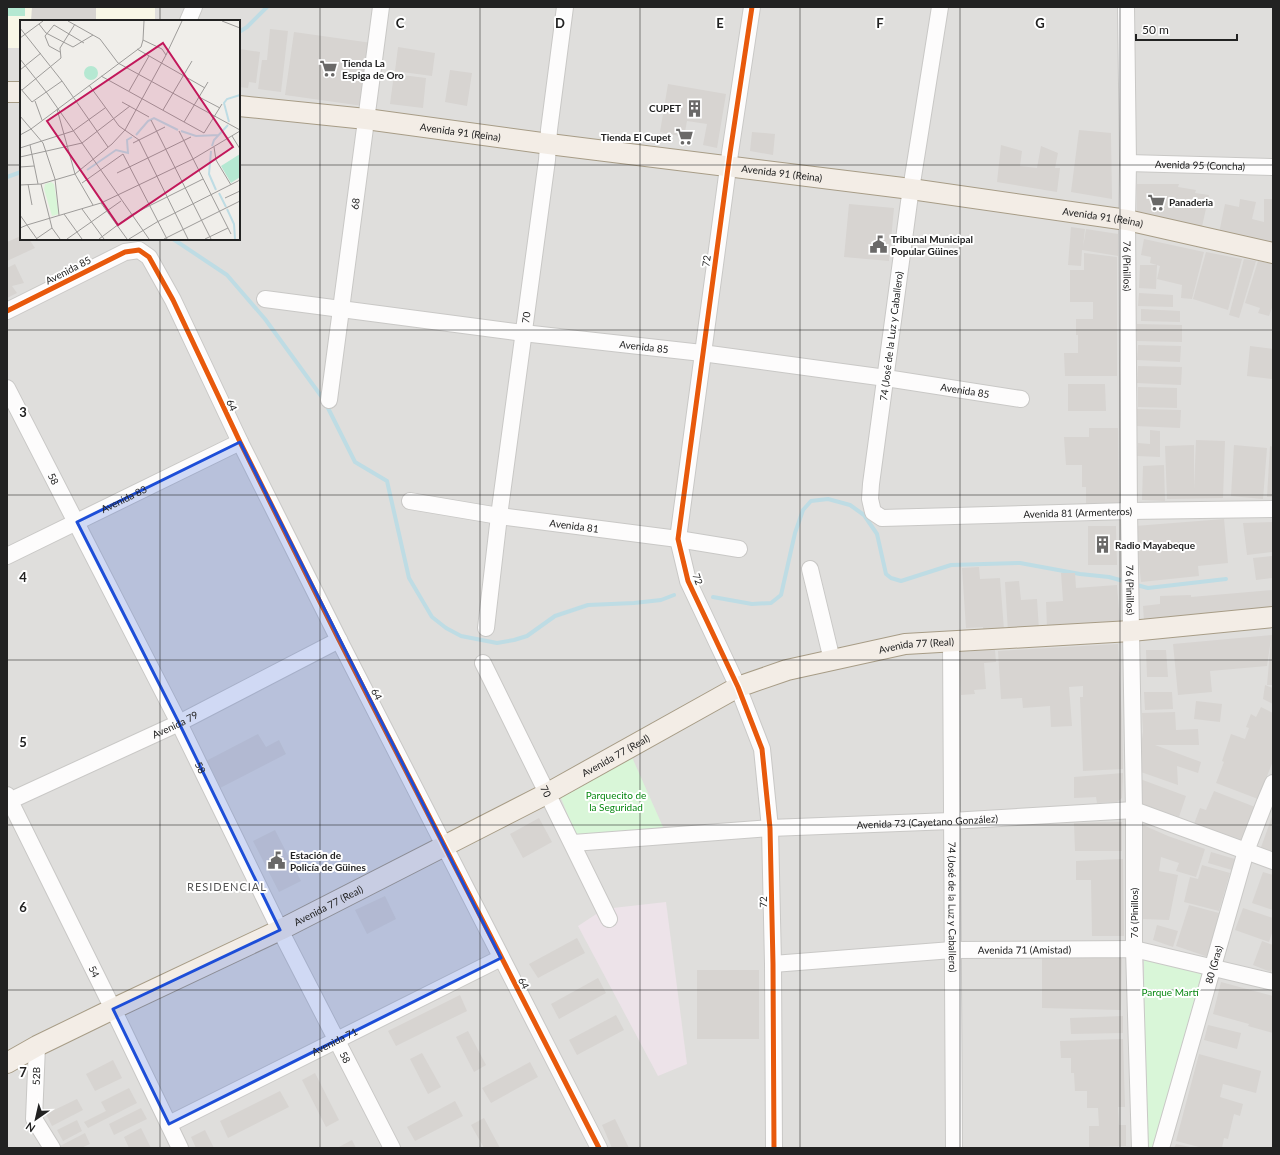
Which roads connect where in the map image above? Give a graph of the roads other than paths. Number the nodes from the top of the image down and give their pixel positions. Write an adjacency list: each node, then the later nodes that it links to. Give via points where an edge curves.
1 (194, 7): 7 (street)
2 (381, 7): 11 (street, 68)
3 (565, 7): 12 (street, 70)
4 (752, 7): 14 (street, 72)
5 (940, 7): 16 (street, 74 (José de la Luz y Caballero))
6 (1126, 7): 13 (street, 76 (Pinillos))
7 (188, 20)
8 (7, 92): 9 (main road)
9 (20, 92)
10 (240, 106): 11 (main road, Avenida 91 (Reina))
11 (366, 119): 12 (main road, Avenida 91 (Reina)); 21 (street, 68)
12 (549, 144): 14 (main road, Avenida 91 (Reina)); 23 (street, 70)
13 (1128, 164): 15 (street, Avenida 95 (Concha)); 17 (street, 76 (Pinillos))
14 (729, 166): 16 (main road, Avenida 91 (Reina)); 24 (street, 72)
15 (1273, 167)
16 (912, 189): 17 (main road, Avenida 91 (Reina)); 25 (street, 74 (José de la Luz y Caballero))
17 (1127, 220): 19 (main road, Avenida 91 (Reina)); 32 (street, 76 (Pinillos))
18 (139, 250): 22 (street, Avenida 85, via 125,252); 29 (street, 64, via 149,257 173,300)
19 (1273, 253)
20 (266, 299): 21 (street, Avenida 85)
21 (342, 308): 23 (street, Avenida 85); 28 (street, 68)
22 (7, 311)
23 (523, 333): 24 (street, Avenida 85); 33 (street, 70)
24 (702, 353): 25 (street, Avenida 85); 36 (street, 72)
25 (886, 378): 27 (street, Avenida 85); 34 (street, 74 (José de la Luz y Caballero), via 870,499 873,512)
26 (7, 388): 35 (street, 58)
27 (1022, 399)
28 (329, 400)
29 (240, 442): 35 (street, Avenida 83); 43 (street, 64)
30 (410, 501): 33 (street, Avenida 81)
31 (1273, 509): 32 (street, Avenida 81 (Armenteros))
32 (1129, 511): 34 (street, Avenida 81 (Armenteros)); 42 (street, 76 (Pinillos))
33 (499, 516): 36 (street, Avenida 81); 41 (street, 70)
34 (882, 518)
35 (77, 522): 38 (street, Avenida 83); 48 (street, 58)
36 (678, 539): 37 (street, Avenida 81); 47 (street, 72, via 688,581)
37 (739, 549)
38 (7, 556)
39 (810, 569): 45 (street)
40 (1273, 617): 42 (main road, Avenida 77 (Real))
41 (486, 628)
42 (1131, 631): 44 (main road, Avenida 77 (Real)); 52 (street, 76 (Pinillos))
43 (339, 640): 48 (street, Avenida 79); 56 (street, 64)
44 (951, 642): 45 (main road, Avenida 77 (Real), via 904,644); 53 (street, 74 (José de la Luz y Caballero))
45 (832, 660): 47 (main road, Avenida 77 (Real), via 787,670)
46 (483, 663): 50 (street, 70)
47 (738, 687): 50 (main road, Avenida 77 (Real)); 54 (street, 72, via 762,749)
48 (179, 723): 51 (street, Avenida 79); 60 (street, 58)
49 (1273, 783): 57 (street, 80 (Gras))
50 (548, 793): 55 (street, 70); 56 (main road, Avenida 77 (Real))
51 (8, 799): 67 (street, 54)
52 (1134, 810): 53 (street, Avenida 73 (Cayetano González)); 57 (street, Avenida 73 (Cayetano González)); 61 (street, 76 (Pinillos))
53 (951, 821): 54 (street, Avenida 73 (Cayetano González)); 62 (street, 74 (José de la Luz y Caballero))
54 (770, 828): 55 (street, Avenida 73 (Cayetano González)); 64 (street, 72)
55 (573, 843): 59 (street, 70)
56 (444, 846): 60 (main road, Avenida 77 (Real)); 63 (street, 64)
57 (1246, 852): 58 (street, Avenida 73 (Cayetano González)); 65 (street, 80 (Gras))
58 (1273, 861)
59 (609, 918)
60 (280, 930): 67 (main road, Avenida 77 (Real)); 68 (street, 58)
61 (1134, 949): 62 (street, Avenida 71 (Amistad)); 65 (street, Avenida 71 (Amistad)); 78 (street, 76 (Pinillos))
62 (952, 950): 64 (street, Avenida 71 (Amistad)); 77 (street, 74 (José de la Luz y Caballero))
63 (501, 958): 68 (street, Avenida 71); 75 (street, 64)
64 (773, 964): 76 (street, 72)
65 (1214, 967): 66 (street, Avenida 71 (Amistad)); 79 (street, 80 (Gras))
66 (1273, 982)
67 (113, 1009): 69 (main road, Avenida 77 (Real)); 71 (street, 54)
68 (335, 1040): 71 (street, Avenida 71); 74 (street, 58)
69 (37, 1046): 70 (main road, Avenida 77 (Real)); 72 (street, 52B, via 34,1119)
70 (7, 1063)
71 (169, 1124): 73 (street, 54)
72 (52, 1148)
73 (180, 1148)
74 (392, 1148)
75 (599, 1148)
76 (774, 1148)
77 (954, 1148)
78 (1140, 1148)
79 (1161, 1148)

